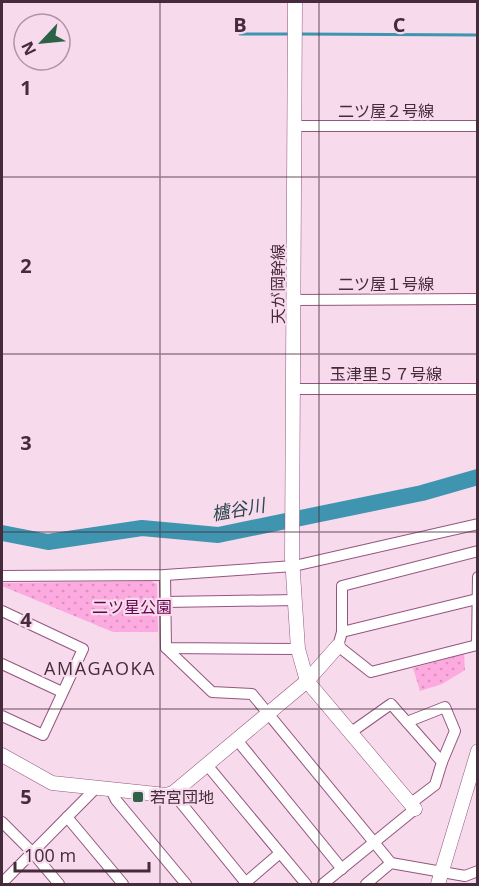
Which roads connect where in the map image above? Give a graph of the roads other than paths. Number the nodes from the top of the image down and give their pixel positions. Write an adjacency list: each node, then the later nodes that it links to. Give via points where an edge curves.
1 (295, 2): 2 (street, 天が岡幹線)
2 (295, 126): 3 (street, 二ツ屋２号線); 5 (street, 天が岡幹線)
3 (477, 126)
4 (477, 299): 5 (street, 二ツ屋１号線)
5 (294, 300): 6 (street, 天が岡幹線)
6 (294, 389): 7 (street, 玉津里５７号線); 10 (street, 天が岡幹線)
7 (477, 390)
8 (477, 524): 10 (street)
9 (477, 551): 18 (street, via 342,586)
10 (293, 562): 11 (street); 15 (street, 天が岡幹線)
11 (165, 575): 12 (street); 16 (street)
12 (2, 576)
13 (477, 577): 14 (street)
14 (477, 599): 18 (street); 18 (street, via 477,645 371,672)
15 (296, 600): 16 (street); 20 (street, 天が岡幹線)
16 (165, 602): 19 (street)
17 (2, 611): 23 (street, via 83,649)
18 (340, 639): 22 (street)
19 (166, 648): 20 (street); 24 (street, via 212,692 252,694)
20 (298, 649): 22 (street, 天が岡幹線)
21 (2, 664): 23 (street)
22 (307, 681): 24 (street); 27 (street)
23 (62, 692): 25 (street, via 43,735)
24 (268, 714): 28 (street); 39 (street)
25 (2, 716)
26 (407, 722): 27 (street, via 391,704); 31 (street); 31 (street, via 445,707 455,731)
27 (350, 733): 36 (street)
28 (237, 740): 32 (street); 43 (street)
29 (477, 751): 44 (street)
30 (2, 755): 33 (street, via 52,783)
31 (442, 762): 36 (street, via 435,786)
32 (207, 765): 35 (street); 41 (street)
33 (96, 788): 34 (street); 37 (street)
34 (111, 790): 35 (street); 50 (street)
35 (172, 793): 47 (street)
36 (412, 807): 39 (street)
37 (67, 817): 40 (street); 49 (street)
38 (2, 822): 40 (street)
39 (375, 842): 42 (street); 43 (street)
40 (32, 852): 46 (street); 48 (street)
41 (280, 853): 47 (street); 51 (street)
42 (391, 864): 44 (street); 53 (street)
43 (342, 869): 52 (street)
44 (442, 870): 45 (street, via 465,876); 54 (street)
45 (477, 871)
46 (2, 883)
47 (244, 884)
48 (59, 885)
49 (123, 885)
50 (186, 885)
51 (306, 885)
52 (323, 885)
53 (366, 885)
54 (438, 885)

